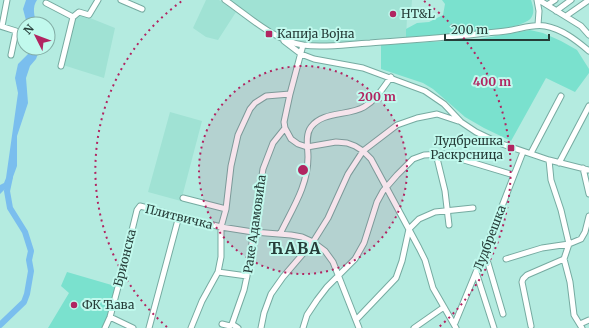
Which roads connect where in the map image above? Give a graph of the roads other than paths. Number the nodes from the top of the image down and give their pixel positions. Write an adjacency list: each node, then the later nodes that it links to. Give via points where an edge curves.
1 (7, 0): 17 (street)
2 (98, 0): 15 (street, via 89,15 79,12)
3 (121, 0): 12 (street)
4 (225, 0): 19 (street)
5 (538, 0): 10 (street); 11 (street)
6 (555, 0): 10 (street)
7 (571, 0): 13 (street)
8 (589, 0): 14 (street)
9 (46, 3): 15 (street)
10 (546, 4): 11 (street); 13 (street)
11 (539, 7): 16 (street)
12 (142, 9)
13 (556, 11): 14 (street)
14 (566, 16): 18 (street, via 582,26)
15 (73, 17): 24 (street)
16 (538, 25): 20 (street, via 481,34 324,46); 21 (street, via 559,30)
17 (1, 26): 23 (street, via 16,31)
18 (589, 35)
19 (277, 36): 20 (street); 22 (street)
20 (303, 45): 22 (street)
21 (589, 51)
22 (301, 54): 25 (street, via 314,60 363,68); 26 (street)
23 (11, 55)
24 (61, 66)
25 (391, 77): 29 (street, via 425,91 444,104); 31 (street, via 373,100 364,107 321,118 310,128)
26 (290, 94): 30 (street); 45 (street, via 266,96 250,110 234,147)
27 (561, 96): 34 (street)
28 (589, 106): 37 (street)
29 (461, 122): 32 (street, via 437,114 417,118 397,125); 33 (street, via 476,132)
30 (285, 128): 31 (street, via 291,139); 53 (street, Раке Адамовића, via 273,143 263,169)
31 (307, 147): 32 (street, via 336,142 347,143); 54 (street, via 303,188)
32 (363, 151): 41 (street); 55 (street, via 348,174 328,218)
33 (523, 152): 34 (street); 40 (street, Лудбрешка)
34 (531, 153): 36 (street)
35 (436, 154): 40 (street, via 452,156); 41 (street, via 413,159); 47 (street)
36 (549, 160): 37 (street); 56 (street, via 550,180 561,210)
37 (559, 163): 38 (street)
38 (583, 168): 39 (street); 42 (street)
39 (589, 170)
40 (514, 175): 57 (street, Лудбрешка)
41 (386, 186): 52 (street); 63 (street, via 377,202 364,243 355,259)
42 (589, 194)
43 (182, 198): 45 (street)
44 (473, 208): 47 (street)
45 (226, 209): 51 (street)
46 (137, 210): 48 (street, Плитвичка, via 140,206); 66 (street, Брионска)
47 (448, 211): 50 (street); 52 (street, via 427,215)
48 (179, 216): 51 (street, Плитвичка); 76 (street)
49 (589, 216): 56 (street, via 581,239)
50 (449, 225)
51 (221, 228): 53 (street, Плитвичка); 60 (street)
52 (409, 229): 64 (street, via 425,260 433,288); 67 (street, via 396,278)
53 (253, 232): 54 (street, Плитвичка); 62 (street, Раке Адамовића)
54 (280, 234): 55 (street, Плитвичка, via 302,237)
55 (313, 242): 63 (street, via 330,257); 79 (street, via 274,290 267,304)
56 (569, 244): 58 (street, via 542,248); 59 (street)
57 (483, 255): 61 (street, Лудбрешка); 65 (street, via 488,263)
58 (506, 259)
59 (564, 259): 72 (street, via 523,278); 73 (street, via 574,315)
60 (218, 272): 62 (street); 77 (street)
61 (476, 272): 71 (street, Лудбрешка); 83 (street)
62 (247, 276): 70 (street, Раке Адамовића)
63 (338, 276): 67 (street); 80 (street, via 307,315)
64 (444, 307): 71 (street); 82 (street)
65 (503, 314)
66 (110, 317): 74 (street, Брионска); 75 (street)
67 (356, 320): 81 (street)
68 (589, 320): 73 (street)
69 (222, 324): 70 (street)
70 (232, 324): 78 (street)
71 (456, 326)
72 (531, 326)
73 (581, 326)
74 (105, 328)
75 (133, 328)
76 (149, 328)
77 (191, 328)
78 (238, 328)
79 (262, 328)
80 (304, 328)
81 (359, 328)
82 (414, 328)
83 (494, 328)

